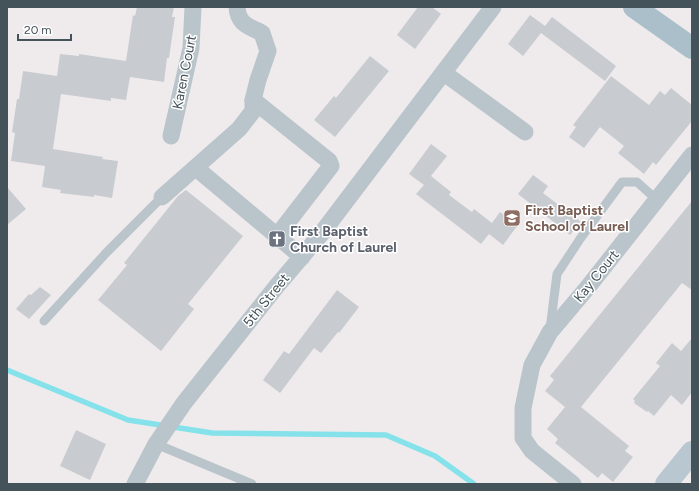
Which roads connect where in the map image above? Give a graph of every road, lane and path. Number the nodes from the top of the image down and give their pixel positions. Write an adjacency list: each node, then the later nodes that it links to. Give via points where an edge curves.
1 (193, 7): 9 (street, Karen Court, via 191,48)
2 (237, 7): 7 (street, via 237,16 245,25 262,33 268,50)
3 (493, 7): 6 (street, 5th Street)
4 (634, 7): 5 (main road)
5 (692, 48)
6 (444, 73): 8 (street); 15 (street, 5th Street)
7 (253, 100): 11 (street, via 253,111 239,129); 14 (street, via 329,161 331,166)
8 (525, 132)
9 (171, 136)
10 (692, 155): 13 (street, Kay Court)
11 (196, 168): 12 (street); 14 (street)
12 (162, 197): 16 (lane)
13 (657, 200): 17 (street, Kay Court); 17 (lane, via 637,182 622,182 557,274)
14 (277, 236): 15 (street)
15 (302, 256): 18 (street, 5th Street, via 180,408)
16 (44, 321)
17 (550, 332): 22 (street, Kay Court, via 532,365 523,408 523,438 532,451)
18 (156, 444): 20 (street, 5th Street); 21 (lane)
19 (692, 452): 23 (street)
20 (135, 484)
21 (252, 484)
22 (573, 484)
23 (666, 484)

